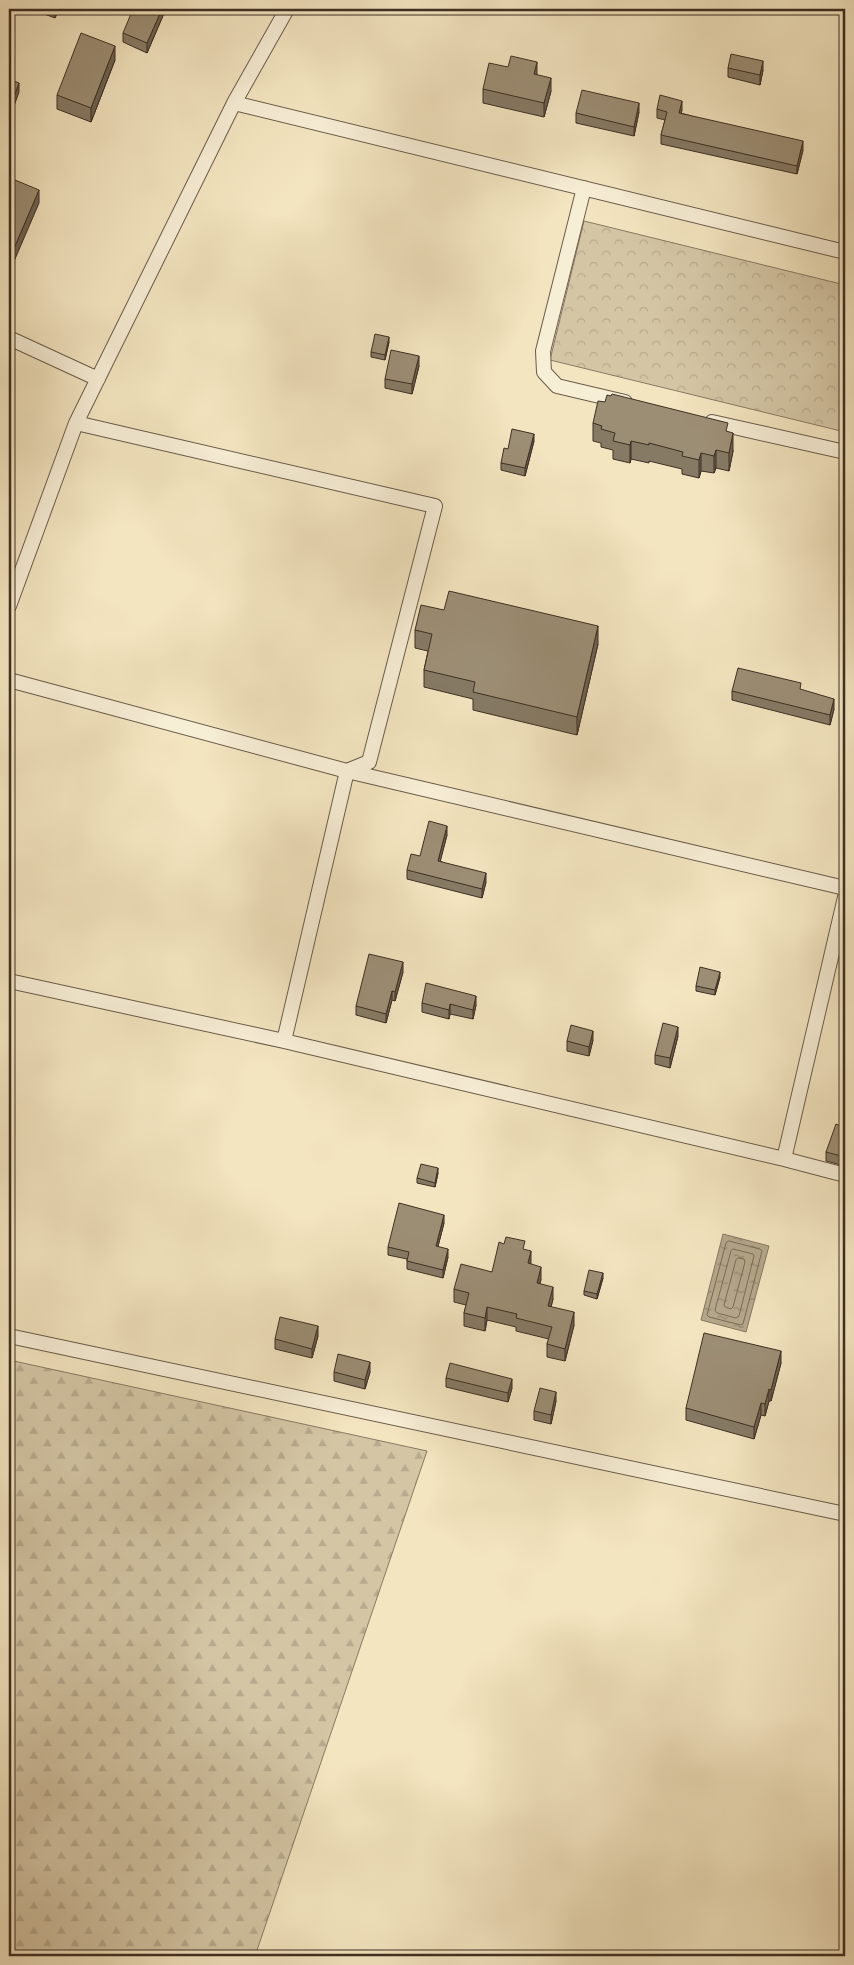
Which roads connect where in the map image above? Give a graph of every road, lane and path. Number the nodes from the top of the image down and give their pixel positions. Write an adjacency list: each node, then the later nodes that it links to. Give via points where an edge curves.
1 (287, 9): 2 (street)
2 (234, 103): 3 (street); 6 (street)
3 (584, 188): 4 (street); 7 (street, via 543,351 544,372 556,386)
4 (845, 252)
5 (9, 338): 6 (street)
6 (98, 379): 9 (street)
7 (643, 406)
8 (701, 419): 10 (street)
9 (76, 423): 11 (street); 13 (street, via 435,506 369,762)
10 (845, 452)
11 (9, 606)
12 (9, 680): 13 (street)
13 (346, 771): 14 (street); 17 (street)
14 (845, 888)
15 (845, 897): 18 (street)
16 (9, 981): 17 (street)
17 (284, 1041): 18 (street)
18 (784, 1159): 19 (street)
19 (845, 1175)
20 (9, 1336): 21 (street)
21 (845, 1514)

